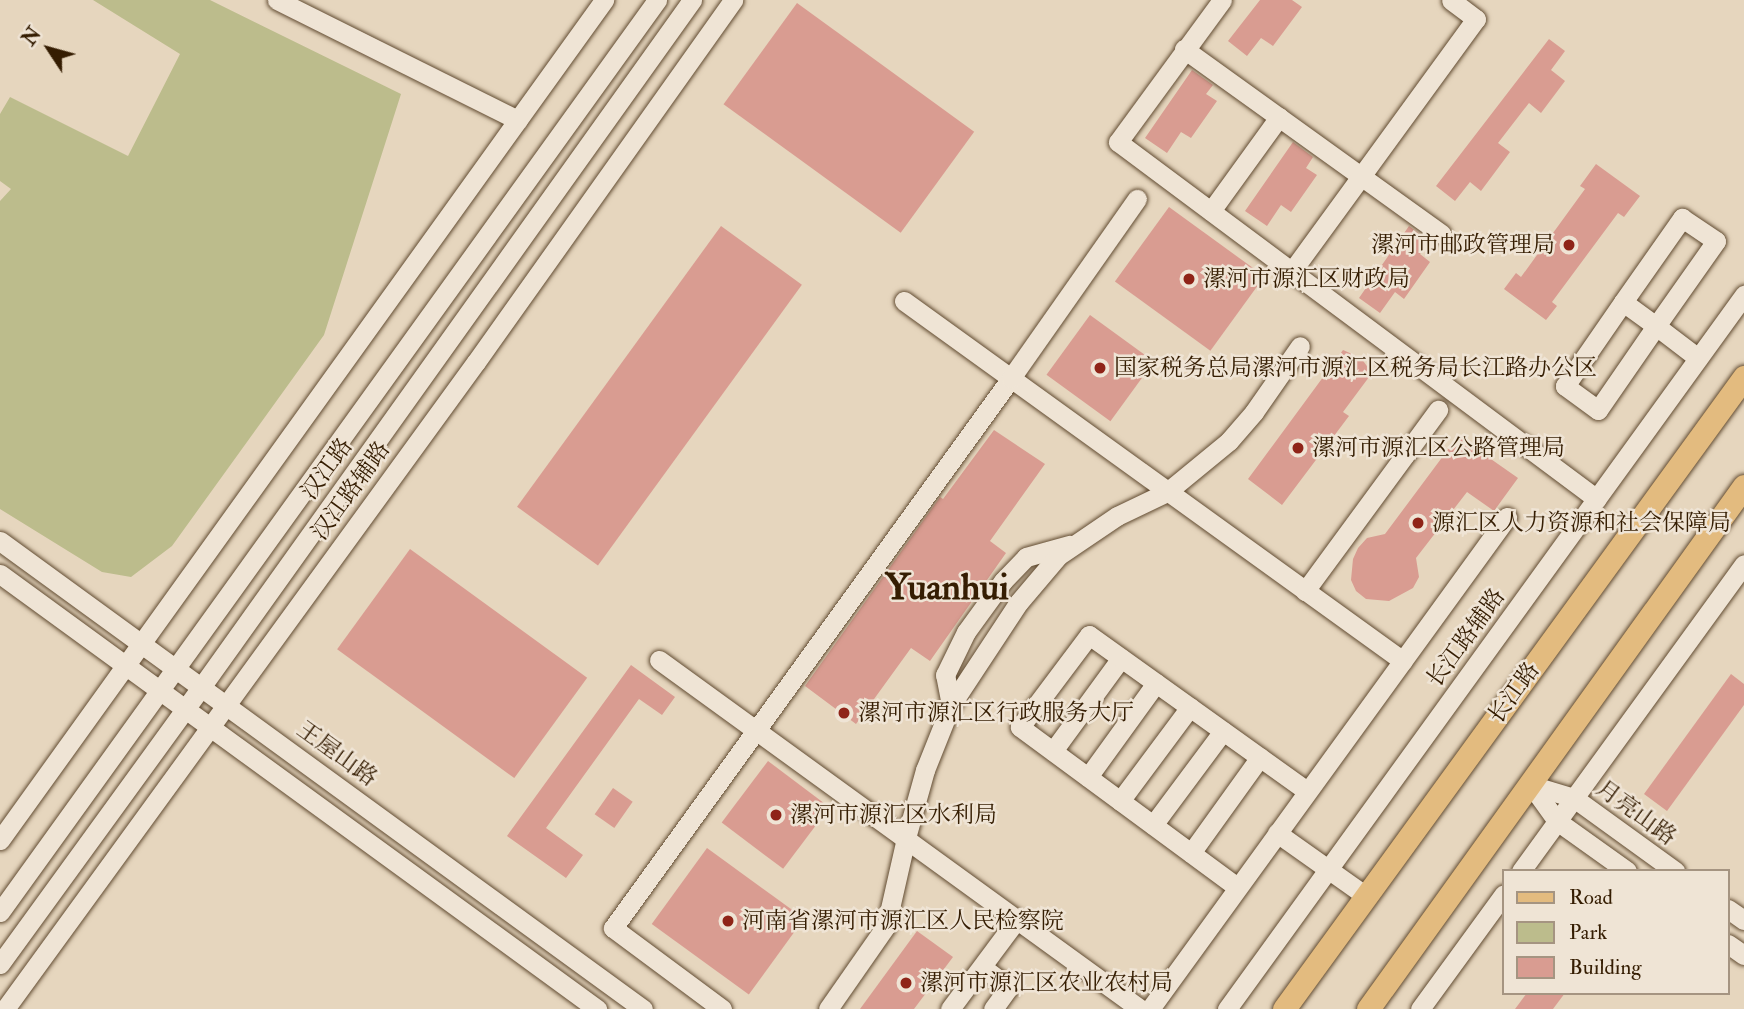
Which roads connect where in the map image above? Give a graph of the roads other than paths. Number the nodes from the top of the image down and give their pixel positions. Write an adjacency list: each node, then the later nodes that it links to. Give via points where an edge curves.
1 (276, 0): 10 (street)
2 (604, 0): 10 (street)
3 (657, 0): 39 (street, 汉江路)
4 (692, 0): 41 (street, 汉江路)
5 (733, 0): 43 (street, 汉江路辅路)
6 (1222, 0): 8 (street)
7 (1451, 0): 11 (street, via 1476,19)
8 (1184, 49): 9 (street); 13 (street, via 1118,142)
9 (1279, 117): 11 (street); 13 (street)
10 (518, 120): 34 (street)
11 (1361, 176): 14 (street); 15 (street)
12 (1137, 199): 23 (street)
13 (1211, 211): 15 (street)
14 (1441, 233)
15 (1292, 271): 27 (street)
16 (1744, 295): 21 (street, 长江路辅路)
17 (904, 301): 23 (street)
18 (1623, 302): 19 (street); 19 (street, via 1565,386 1598,410); 19 (street, via 1682,218 1716,241)
19 (1656, 326): 21 (street)
20 (1300, 346): 26 (street, via 1230,441)
21 (1698, 358): 27 (street, 长江路辅路)
22 (1744, 377): 68 (main road, 长江路)
23 (1011, 379): 26 (street); 48 (street)
24 (1438, 410): 33 (street)
25 (1744, 486): 53 (main road)
26 (1167, 492): 30 (street, via 1117,516); 33 (street)
27 (1597, 499): 63 (street, 长江路辅路)
28 (1507, 517): 37 (street)
29 (0, 541): 34 (street, 王屋山路)
30 (1078, 543): 44 (street, via 1058,556 1019,602); 44 (street, via 1026,557 1003,581 966,632 945,675)
31 (1744, 564): 55 (street)
32 (0, 573): 38 (street)
33 (1305, 591): 37 (street)
34 (143, 642): 38 (street); 39 (street, 王屋山路)
35 (1121, 658): 40 (street); 50 (street); 50 (street, via 1089,635 1020,727)
36 (659, 660): 48 (street)
37 (1403, 661): 54 (street)
38 (126, 665): 42 (street); 61 (street)
39 (177, 668): 41 (street, 王屋山路); 42 (street, 汉江路)
40 (1156, 683): 45 (street); 52 (street)
41 (202, 686): 43 (street, 王屋山路); 46 (street, 汉江路)
42 (161, 690): 46 (street); 70 (street, 汉江路)
43 (226, 703): 47 (street, 汉江路辅路); 76 (street, 王屋山路)
44 (951, 705): 60 (street, via 925,770)
45 (1190, 707): 49 (street); 56 (street)
46 (186, 709): 47 (street); 72 (street, 汉江路)
47 (210, 726): 74 (street, 汉江路辅路); 75 (street)
48 (757, 729): 60 (street); 77 (street, via 613,928)
49 (1223, 731): 51 (street); 58 (street)
50 (1053, 751): 52 (street)
51 (1260, 757): 54 (street); 62 (street)
52 (1088, 777): 56 (street)
53 (1531, 785): 55 (street, 月亮山路); 57 (street); 85 (main road)
54 (1307, 791): 59 (street)
55 (1574, 798): 57 (street); 66 (street, 月亮山路)
56 (1121, 801): 58 (street)
57 (1557, 821): 64 (street); 65 (street)
58 (1153, 825): 62 (street)
59 (1277, 832): 63 (street); 67 (street)
60 (906, 838): 71 (street); 78 (street, via 886,926)
61 (0, 840)
62 (1191, 853): 67 (street)
63 (1329, 869): 68 (street); 83 (street, 长江路辅路)
64 (1522, 869)
65 (1624, 869)
66 (1672, 869)
67 (1237, 887): 82 (street)
68 (1366, 896): 84 (main road, 长江路)
69 (1502, 897): 86 (street)
70 (0, 912)
71 (1017, 919): 73 (street); 81 (street)
72 (0, 964)
73 (982, 967): 79 (street); 80 (street, via 1009,987)
74 (5, 1009)
75 (597, 1009)
76 (643, 1009)
77 (722, 1009)
78 (828, 1009)
79 (950, 1009)
80 (993, 1009)
81 (1139, 1009)
82 (1150, 1009)
83 (1227, 1009)
84 (1284, 1009)
85 (1368, 1009)
86 (1420, 1009)

